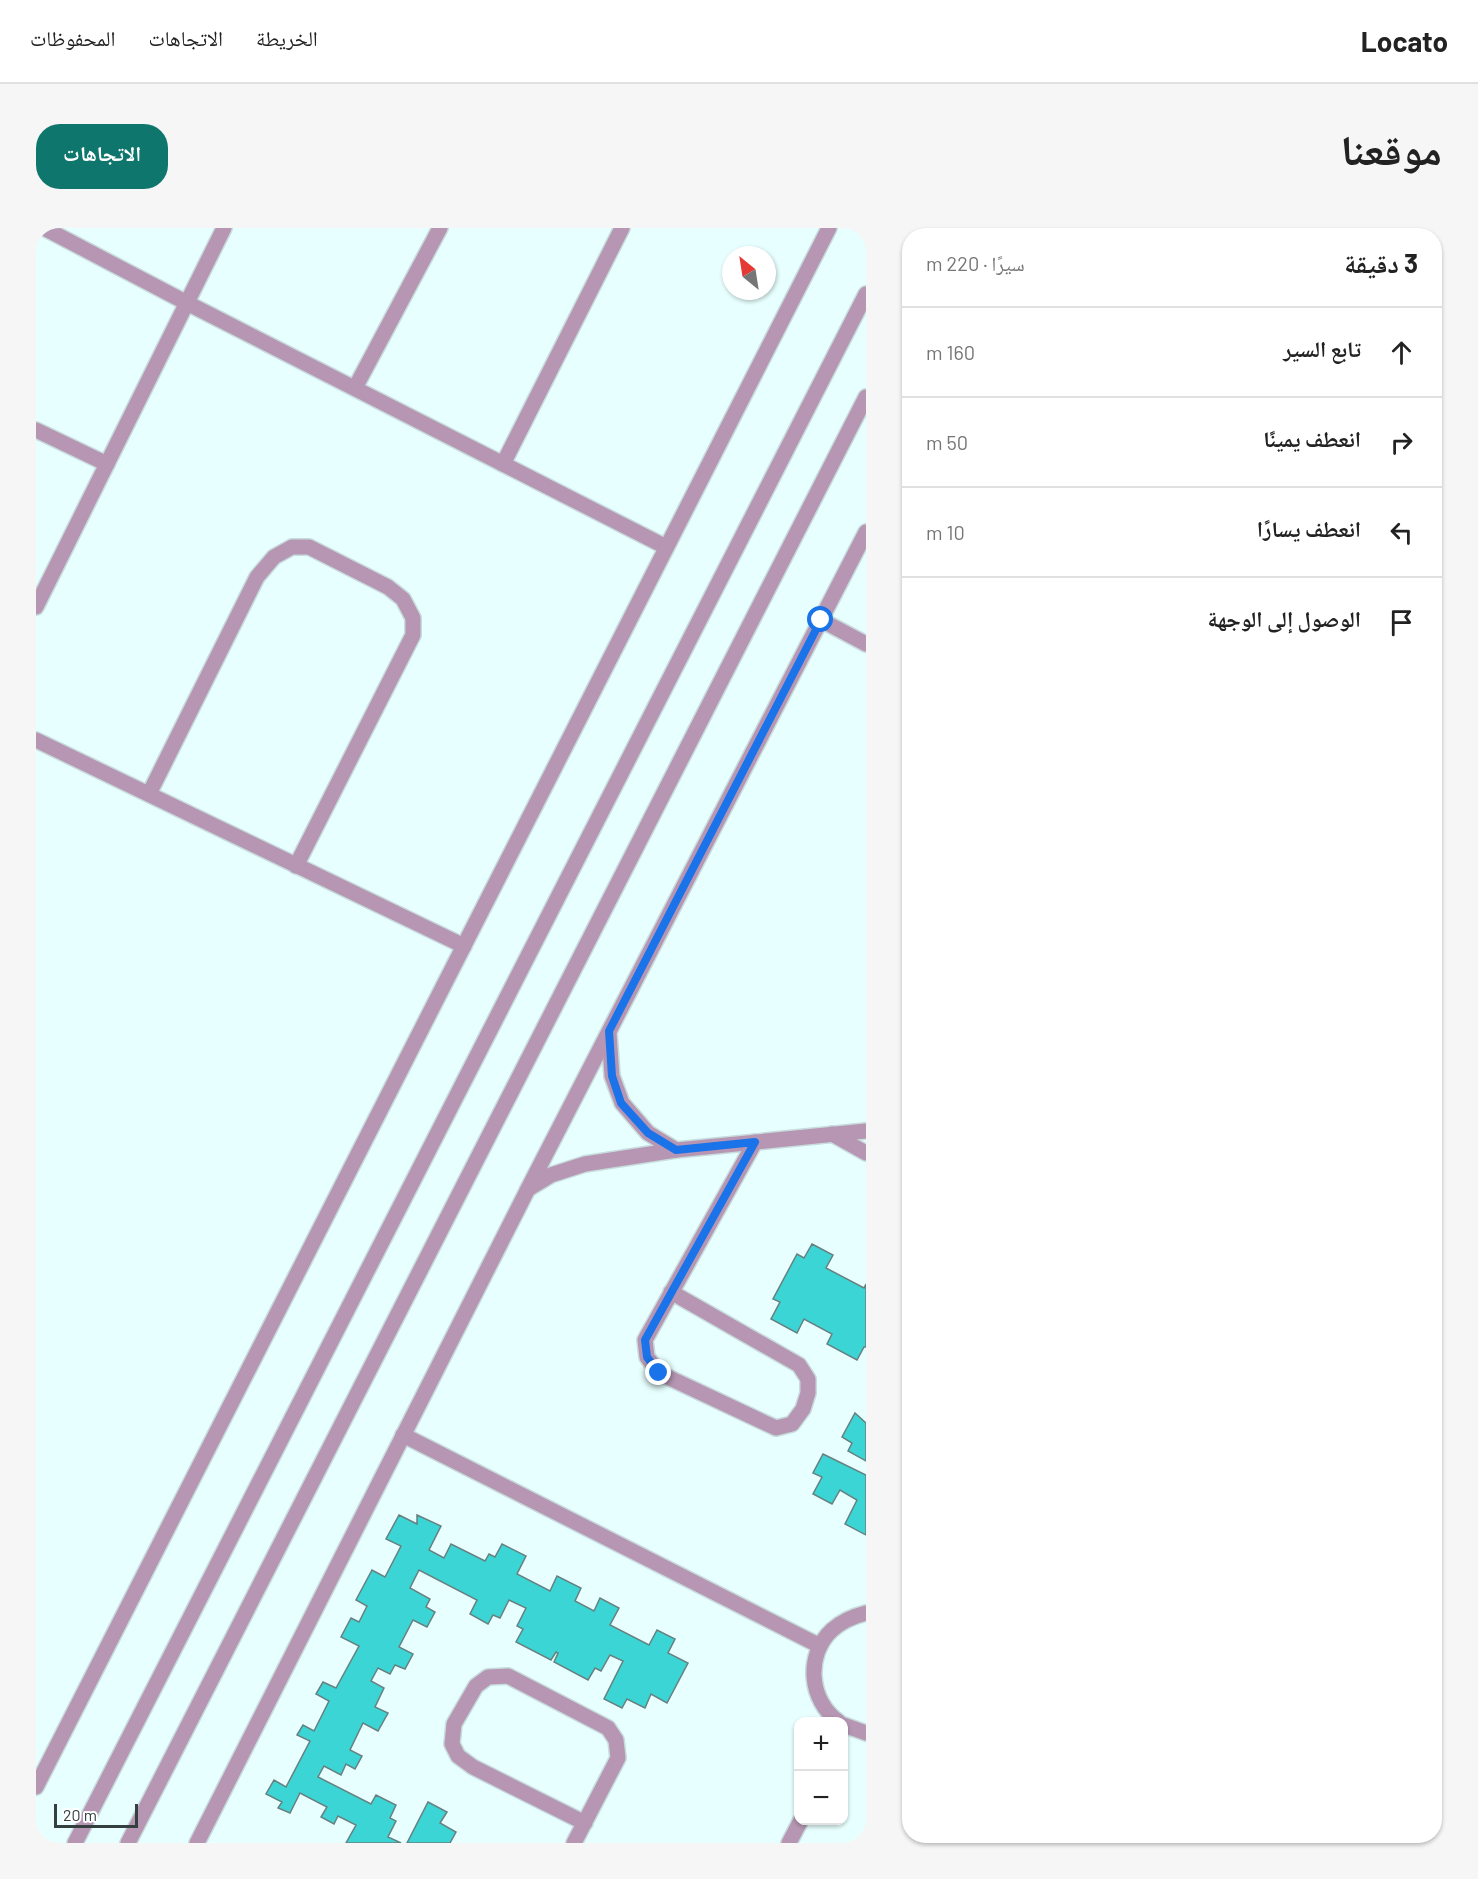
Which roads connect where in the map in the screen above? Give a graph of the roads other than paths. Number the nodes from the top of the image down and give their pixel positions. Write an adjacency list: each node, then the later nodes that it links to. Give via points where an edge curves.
1 (44, 228): 7 (street)
2 (224, 228): 7 (street)
3 (440, 228): 8 (street)
4 (622, 228): 12 (street)
5 (829, 228): 14 (street)
6 (866, 294): 39 (street)
7 (187, 303): 8 (street); 11 (street)
8 (355, 388): 12 (street)
9 (866, 397): 40 (street)
10 (36, 430): 11 (street)
11 (107, 464): 15 (street)
12 (503, 464): 14 (street)
13 (866, 532): 16 (street)
14 (666, 547): 21 (street)
15 (36, 607)
16 (821, 620): 17 (street); 22 (street)
17 (866, 644)
18 (36, 740): 19 (street)
19 (149, 794): 20 (street); 20 (street, via 257,577 274,557 292,548 309,547 388,587 403,599 413,618 413,635)
20 (296, 866): 21 (street)
21 (464, 946): 36 (street)
22 (609, 1031): 26 (street, via 612,1076 621,1103 648,1133); 28 (street)
23 (866, 1131): 24 (street)
24 (831, 1134): 25 (street); 27 (street)
25 (755, 1142): 26 (street); 29 (street)
26 (676, 1150): 28 (street, via 585,1164 551,1175)
27 (866, 1153)
28 (528, 1189): 30 (street)
29 (671, 1292): 29 (street, via 645,1340 647,1357 659,1373 776,1428 792,1424 808,1393 808,1379 799,1365)
30 (403, 1436): 32 (street); 41 (street)
31 (866, 1613): 32 (street, via 847,1619)
32 (820, 1646): 33 (street, via 814,1664 814,1683 820,1702)
33 (832, 1717)
34 (848, 1729): 35 (street)
35 (866, 1733)
36 (36, 1787)
37 (585, 1823): 37 (street, via 618,1758 616,1740 608,1728 508,1676 488,1677 476,1686 454,1724 452,1744 458,1756); 42 (street)
38 (799, 1825): 43 (street)
39 (75, 1843)
40 (128, 1843)
41 (197, 1843)
42 (574, 1843)
43 (789, 1843)

